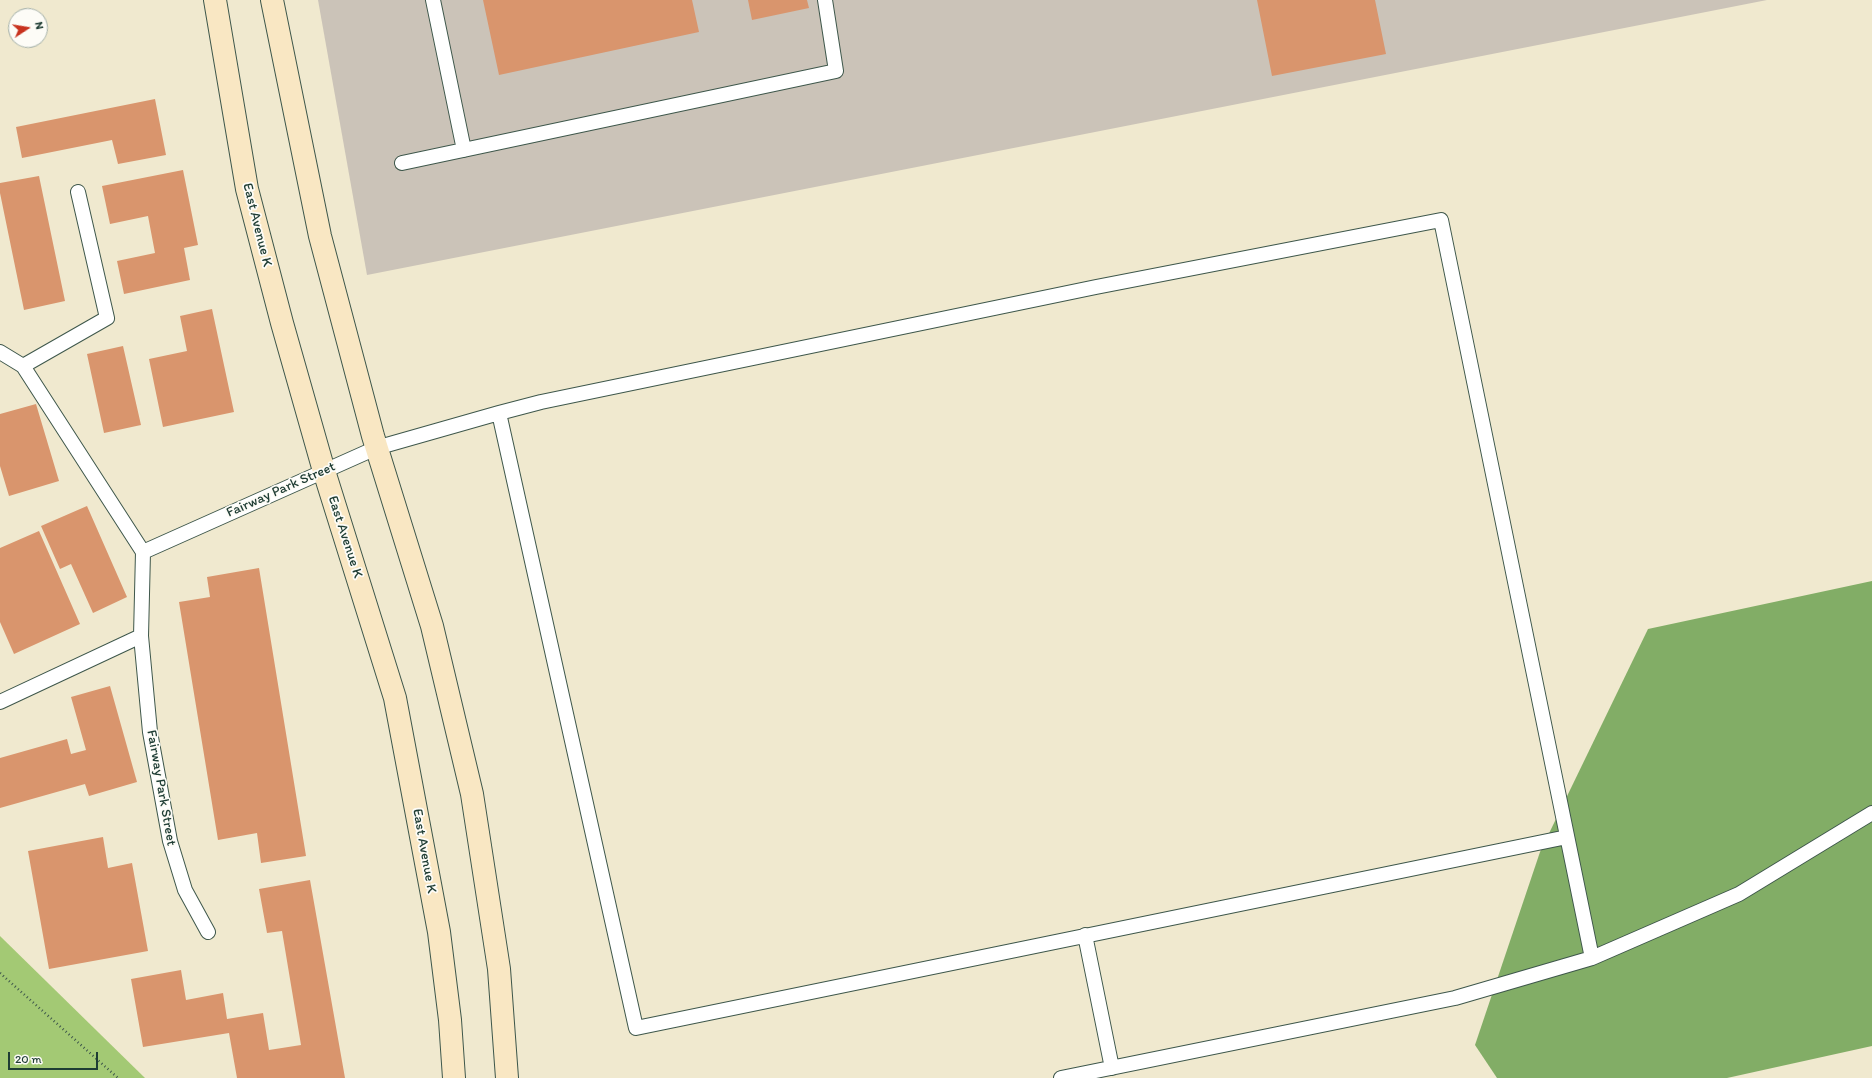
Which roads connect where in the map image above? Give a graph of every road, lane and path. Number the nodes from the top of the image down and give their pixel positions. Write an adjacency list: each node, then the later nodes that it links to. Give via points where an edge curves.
1 (215, 0): 12 (street, East Avenue K, via 247,189)
2 (272, 0): 11 (street, via 320,236)
3 (433, 0): 5 (lane)
4 (825, 0): 5 (lane, via 836,71)
5 (464, 150): 6 (lane)
6 (402, 163)
7 (78, 192): 9 (lane, via 107,318)
8 (0, 352): 9 (lane)
9 (23, 366): 13 (lane)
10 (499, 413): 11 (lane, Fairway Park Street); 17 (lane, Fairway Park Street, via 541,402 1096,287 1441,220); 19 (lane, via 636,1028)
11 (376, 448): 12 (lane, Fairway Park Street); 25 (street, via 432,626 472,794 500,969)
12 (324, 471): 13 (lane, Fairway Park Street); 24 (street, East Avenue K, via 395,698 439,932)
13 (143, 552): 14 (lane, Fairway Park Street)
14 (141, 636): 15 (lane); 18 (lane, Fairway Park Street, via 150,732 170,841 185,890)
15 (0, 702)
16 (1872, 813): 20 (lane, via 1739,894)
17 (1567, 837): 19 (lane); 20 (lane)
18 (208, 932)
19 (1085, 935): 22 (lane)
20 (1592, 958): 22 (lane, via 1455,998)
21 (0, 973): 23 (path)
22 (1112, 1068): 26 (lane)
23 (118, 1078)
24 (454, 1078)
25 (507, 1078)
26 (1061, 1078)

